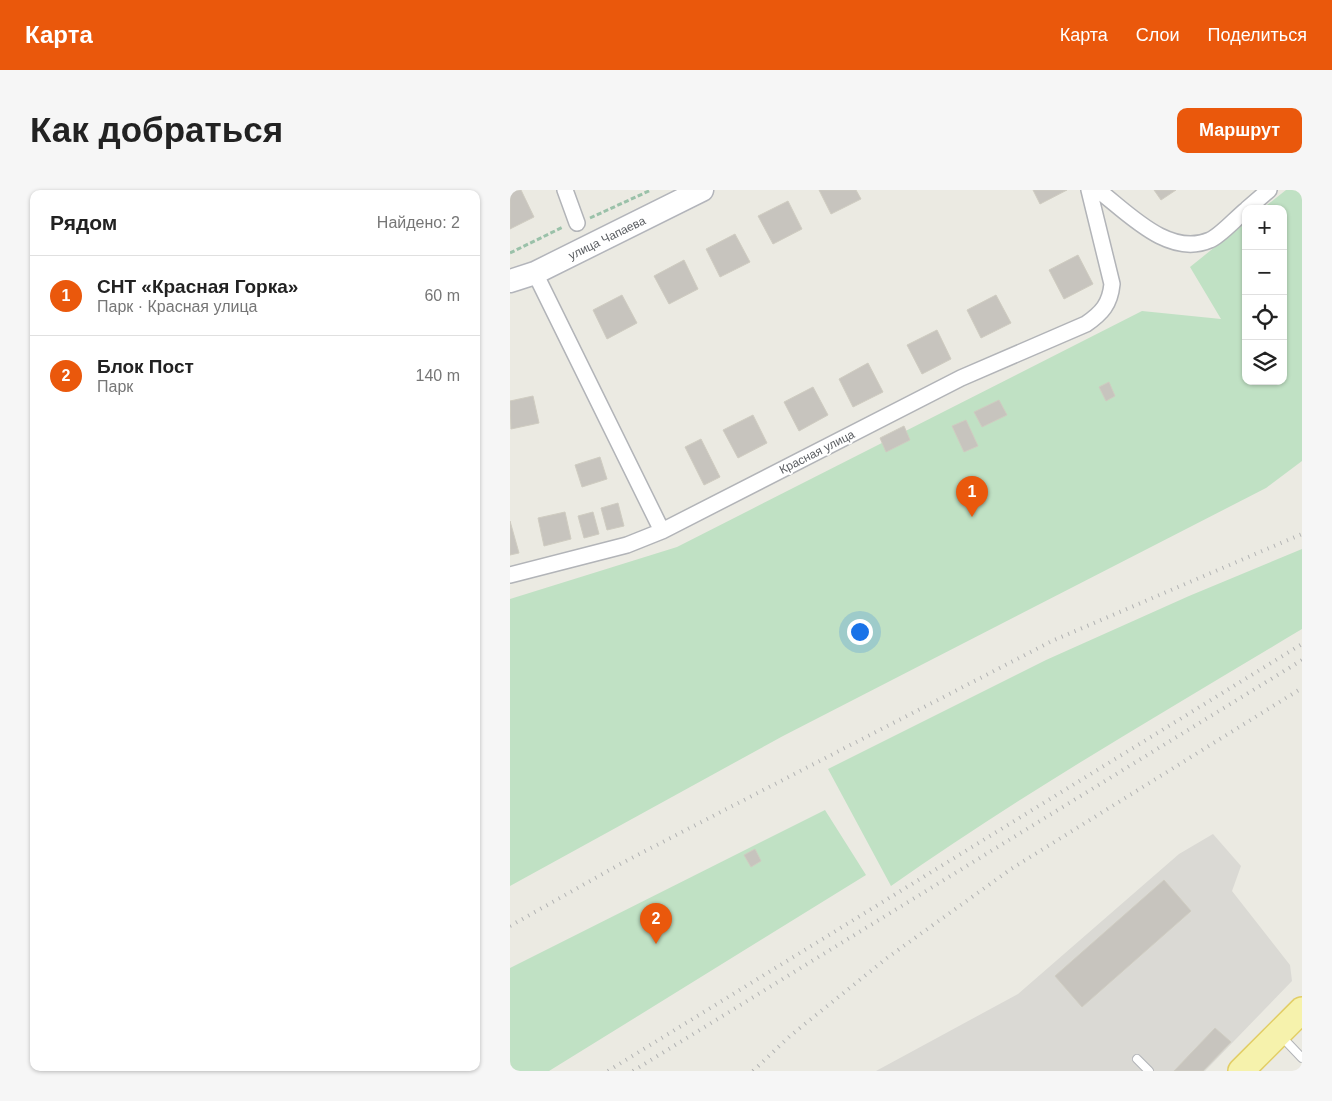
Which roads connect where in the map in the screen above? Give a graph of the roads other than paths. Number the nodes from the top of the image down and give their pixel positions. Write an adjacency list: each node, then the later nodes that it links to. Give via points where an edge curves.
1 (565, 190): 8 (street)
2 (702, 190): 9 (street, улица Чапаева)
3 (1089, 190): 11 (street, Красная улица, via 1112,284 1111,299 1100,315 961,378)
4 (1098, 190): 7 (street, via 1165,239 1183,245 1210,240)
5 (1270, 190): 6 (street)
6 (1253, 205)
7 (1242, 214)
8 (577, 223)
9 (535, 273): 10 (street, улица Чапаева); 11 (street)
10 (510, 281)
11 (662, 531): 12 (street, Красная улица, via 627,545)
12 (510, 575)
13 (1302, 1010): 14 (main road)
14 (1278, 1034): 15 (lane); 18 (main road)
15 (1302, 1058)
16 (1137, 1059): 17 (lane)
17 (1149, 1071)
18 (1241, 1071)

